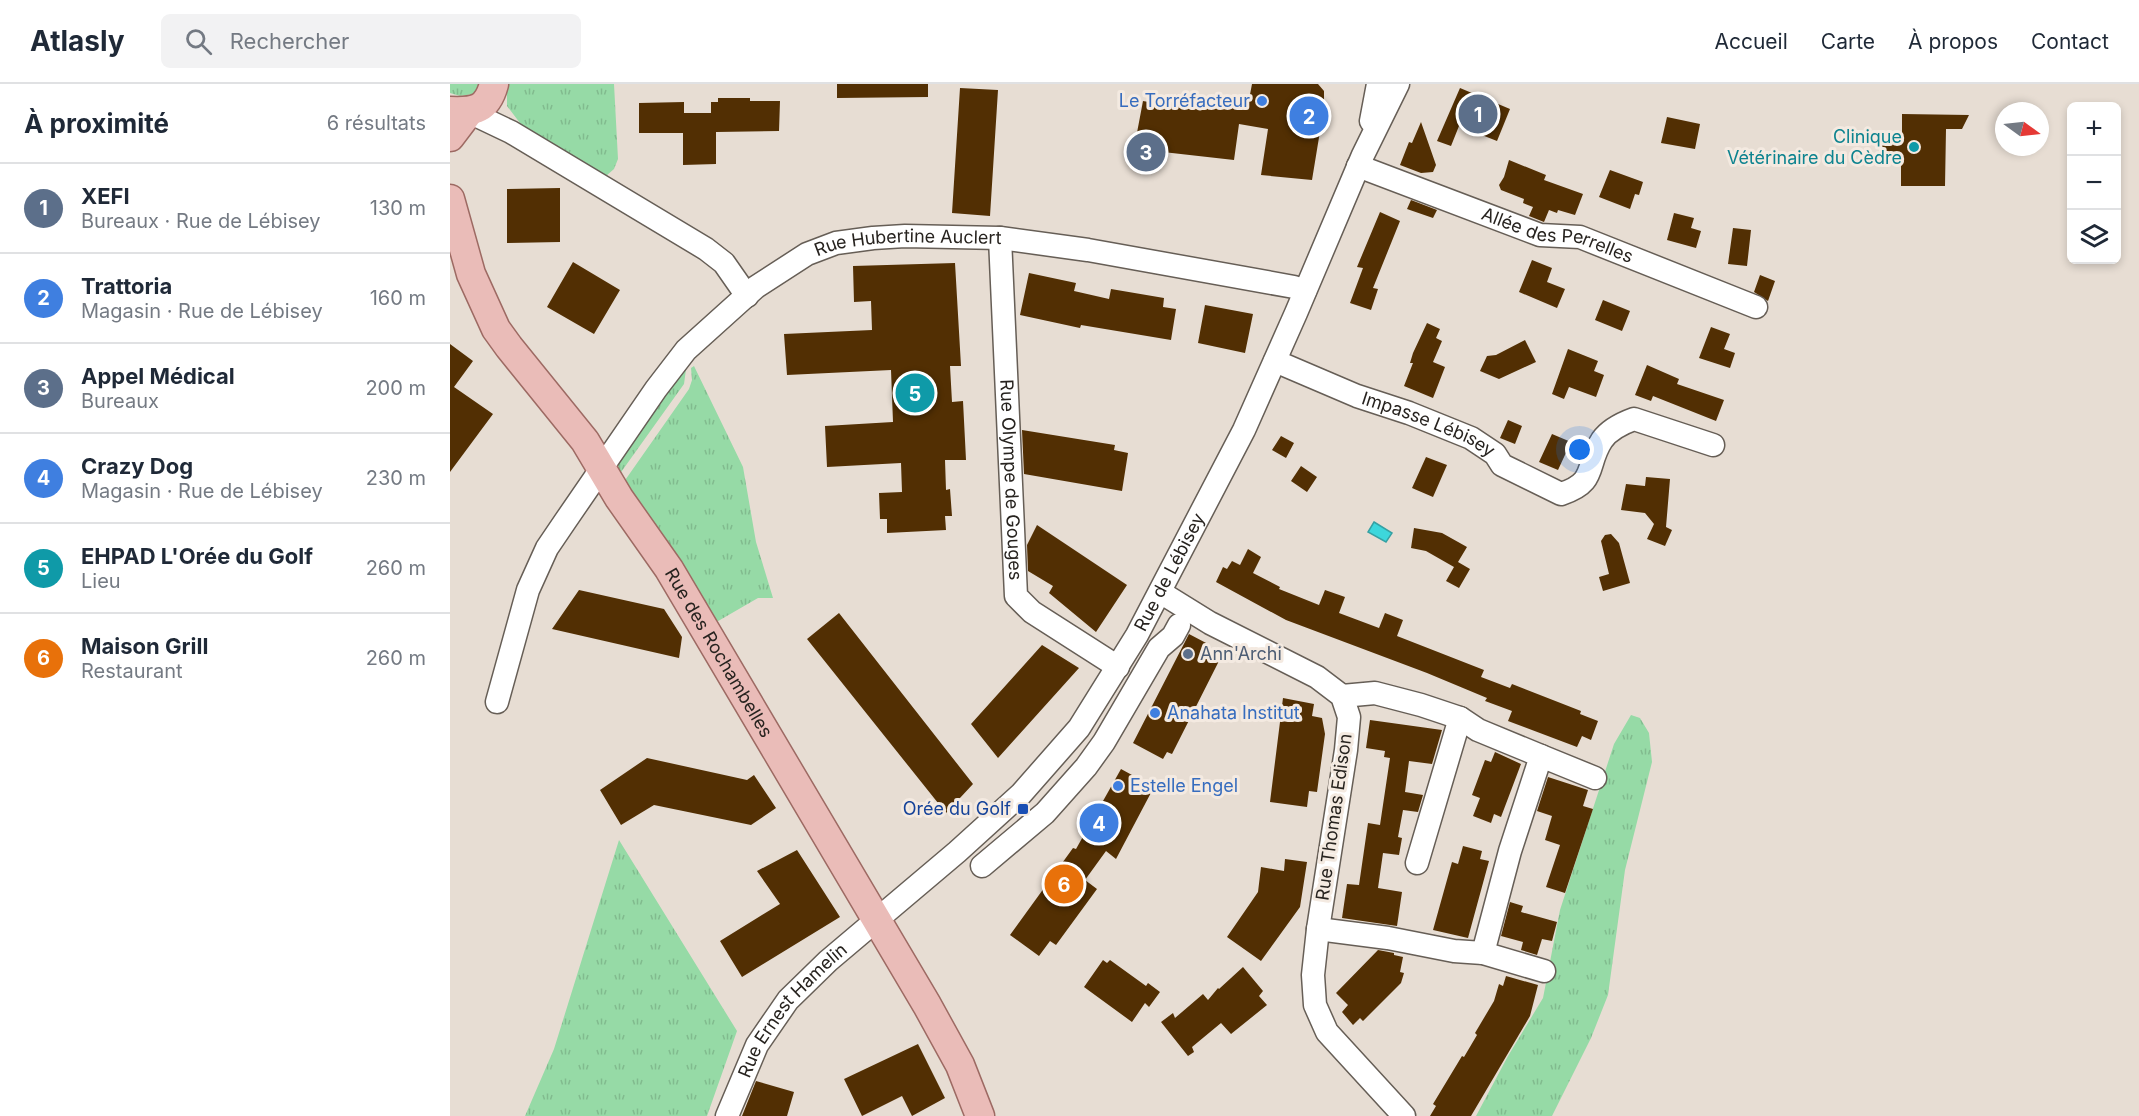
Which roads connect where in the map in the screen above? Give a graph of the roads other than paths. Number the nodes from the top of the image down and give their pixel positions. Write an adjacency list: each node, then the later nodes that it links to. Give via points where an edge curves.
1 (494, 84): 4 (main road, via 482,106); 5 (street, via 496,102)
2 (1378, 84): 7 (street, Rue de Lébisey)
3 (1398, 84): 7 (street, Rue de Lébisey)
4 (460, 112): 5 (street); 6 (main road)
5 (511, 132): 11 (street, via 706,249 724,263)
6 (450, 137)
7 (1360, 160): 10 (street, Rue de Lébisey); 12 (street, Allée des Perrelles, via 1540,235 1580,237)
8 (450, 199): 15 (main road, Rue des Rochambelles, via 471,274 496,329 585,441)
9 (1000, 238): 10 (street, Rue Hubertine Auclert, via 1187,267); 11 (street, Rue Hubertine Auclert, via 905,236 836,243 807,254); 18 (street, Rue Olympe de Gouges, via 1016,596 1032,612)
10 (1305, 291): 13 (street, Rue de Lébisey)
11 (747, 296): 15 (street, Rue Hubertine Auclert, via 680,357)
12 (1756, 307)
13 (1275, 361): 14 (street, Impasse Lébisey, via 1471,438 1495,454 1502,465 1561,494 1586,482 1603,440 1621,424 1634,419); 16 (street, Rue de Lébisey)
14 (1713, 446)
15 (601, 469): 20 (street, Rue Hubertine Auclert, via 547,548 528,590); 26 (main road, Rue des Rochambelles, via 669,569)
16 (1160, 592): 18 (street, Rue de Lébisey); 19 (street, via 1317,677)
17 (1179, 625): 25 (street, via 1159,648 1086,767 1045,813)
18 (1118, 667): 26 (street, Rue de Lébisey, via 1079,728 1021,794)
19 (1342, 696): 21 (street, via 1375,693); 27 (street, Rue Thomas Edison, via 1349,717 1346,750)
20 (497, 702)
21 (1460, 718): 22 (street, via 1478,730); 24 (street)
22 (1541, 756): 23 (street); 28 (street)
23 (1595, 778)
24 (1418, 863)
25 (982, 866)
26 (877, 920): 30 (street, Rue Ernest Hamelin, via 788,999 757,1045); 31 (main road, Rue des Rochambelles, via 951,1047)
27 (1318, 929): 28 (street); 32 (street, Rue Thomas Edison, via 1313,975 1315,1005 1327,1032)
28 (1483, 953): 29 (street)
29 (1544, 971)
30 (727, 1116)
31 (980, 1116)
32 (1404, 1116)

